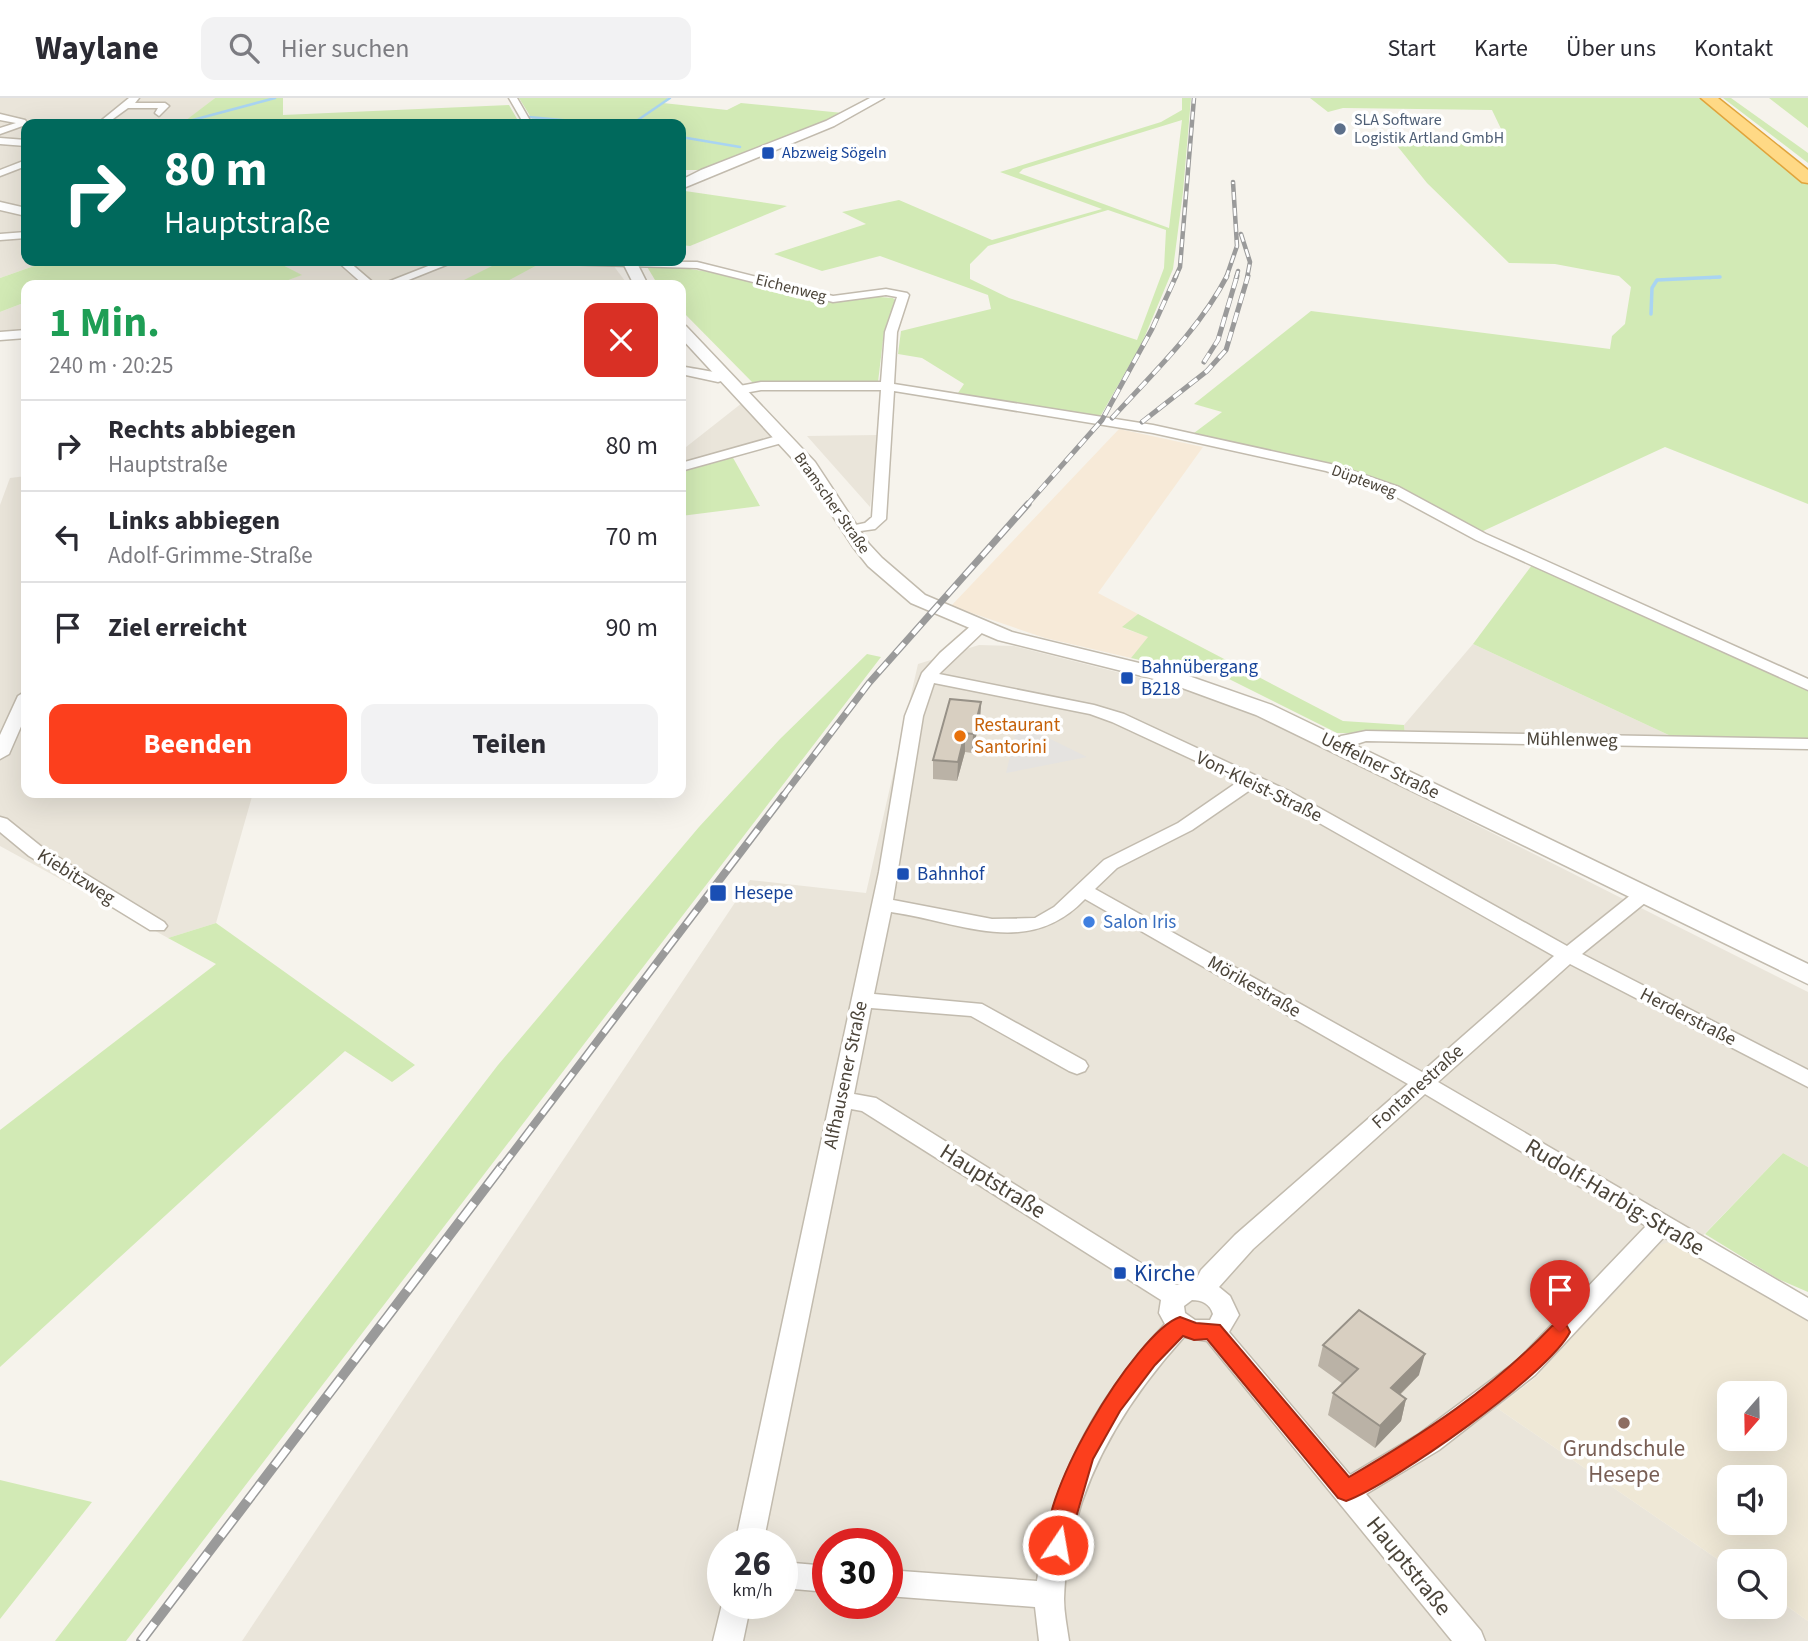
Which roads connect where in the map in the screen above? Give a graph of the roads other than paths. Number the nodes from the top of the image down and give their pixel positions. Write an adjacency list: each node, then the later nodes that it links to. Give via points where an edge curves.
1 (513, 98): 9 (street)
2 (878, 98): 19 (street, via 814,131)
3 (1709, 98): 18 (highway)
4 (1718, 98): 16 (highway)
5 (131, 101): 6 (street, via 165,106); 8 (street)
6 (159, 113)
7 (0, 117): 10 (street)
8 (108, 119)
9 (525, 119)
10 (21, 123)
11 (21, 125): 12 (street)
12 (0, 131)
13 (0, 141): 14 (street)
14 (21, 143)
15 (21, 165): 17 (street)
16 (1808, 169)
17 (0, 173)
18 (1808, 178)
19 (686, 183)
20 (2, 207): 21 (street)
21 (21, 211)
22 (21, 235): 23 (street)
23 (0, 237)
24 (686, 265): 34 (street, Eichenweg, via 833,299 901,293 891,332)
25 (348, 266): 27 (street)
26 (438, 266): 28 (street)
27 (364, 280)
28 (400, 280)
29 (21, 334): 31 (street)
30 (686, 334): 33 (street, Bramscher Straße)
31 (0, 336)
32 (686, 371): 33 (street)
33 (727, 377): 35 (street, Bramscher Straße)
34 (886, 386): 35 (street); 38 (street, Eichenweg, via 879,519); 42 (street, Düpteweg, via 1142,427 1330,468 1394,490 1481,537)
35 (739, 390): 36 (street, Bramscher Straße)
36 (784, 438): 37 (street); 38 (street, Bramscher Straße, via 821,481)
37 (686, 466)
38 (850, 530): 39 (street, Bramscher Straße, via 883,570)
39 (933, 608): 40 (street, Ueffelner Straße)
40 (979, 627): 41 (street, Alfhausener Straße); 45 (street, Ueffelner Straße, via 1208,688)
41 (928, 677): 47 (street, Von-Kleist-Straße, via 1107,714); 51 (street, Alfhausener Straße, via 914,716)
42 (1808, 685)
43 (21, 707): 46 (street)
44 (1808, 744): 45 (street, Mühlenweg, via 1366,736)
45 (1338, 745): 50 (street, Ueffelner Straße)
46 (0, 754)
47 (1251, 782): 49 (street, via 1179,830 1105,868); 53 (street, Von-Kleist-Straße, via 1283,795)
48 (0, 823): 52 (street, Kiebitzweg, via 36,852)
49 (1085, 891): 51 (street, via 1032,926 963,920); 58 (street, Mörikestraße)
50 (1644, 894): 53 (street, Fontanestraße); 54 (street, Ueffelner Straße)
51 (882, 905): 55 (street, Alfhausener Straße)
52 (156, 926)
53 (1567, 956): 57 (street, Herderstraße); 58 (street, Fontanestraße)
54 (1808, 975)
55 (862, 1000): 56 (street, via 975,1009); 59 (street, Alfhausener Straße)
56 (1077, 1066)
57 (1808, 1079)
58 (1423, 1083): 60 (street, Rudolf-Harbig-Straße); 61 (street, Fontanestraße, via 1226,1259 1210,1277)
59 (841, 1100): 62 (street, Hauptstraße, via 868,1104); 67 (street, Alfhausener Straße)
60 (1661, 1225): 63 (street, Rudolf-Harbig-Straße); 66 (street, via 1526,1368 1429,1442)
61 (1205, 1291): 62 (street, via 1188,1290); 65 (street, via 1225,1308 1224,1322)
62 (1176, 1297): 64 (street, via 1171,1311)
63 (1808, 1310)
64 (1180, 1325): 65 (street, via 1194,1332); 69 (street, via 1112,1404 1083,1457 1062,1520)
65 (1213, 1331): 66 (street, Hauptstraße)
66 (1346, 1491): 73 (street, Hauptstraße)
67 (752, 1528)
68 (903, 1584): 69 (street)
69 (1049, 1595): 72 (street)
70 (733, 1619): 71 (street)
71 (728, 1641)
72 (1054, 1641)
73 (1470, 1641)

